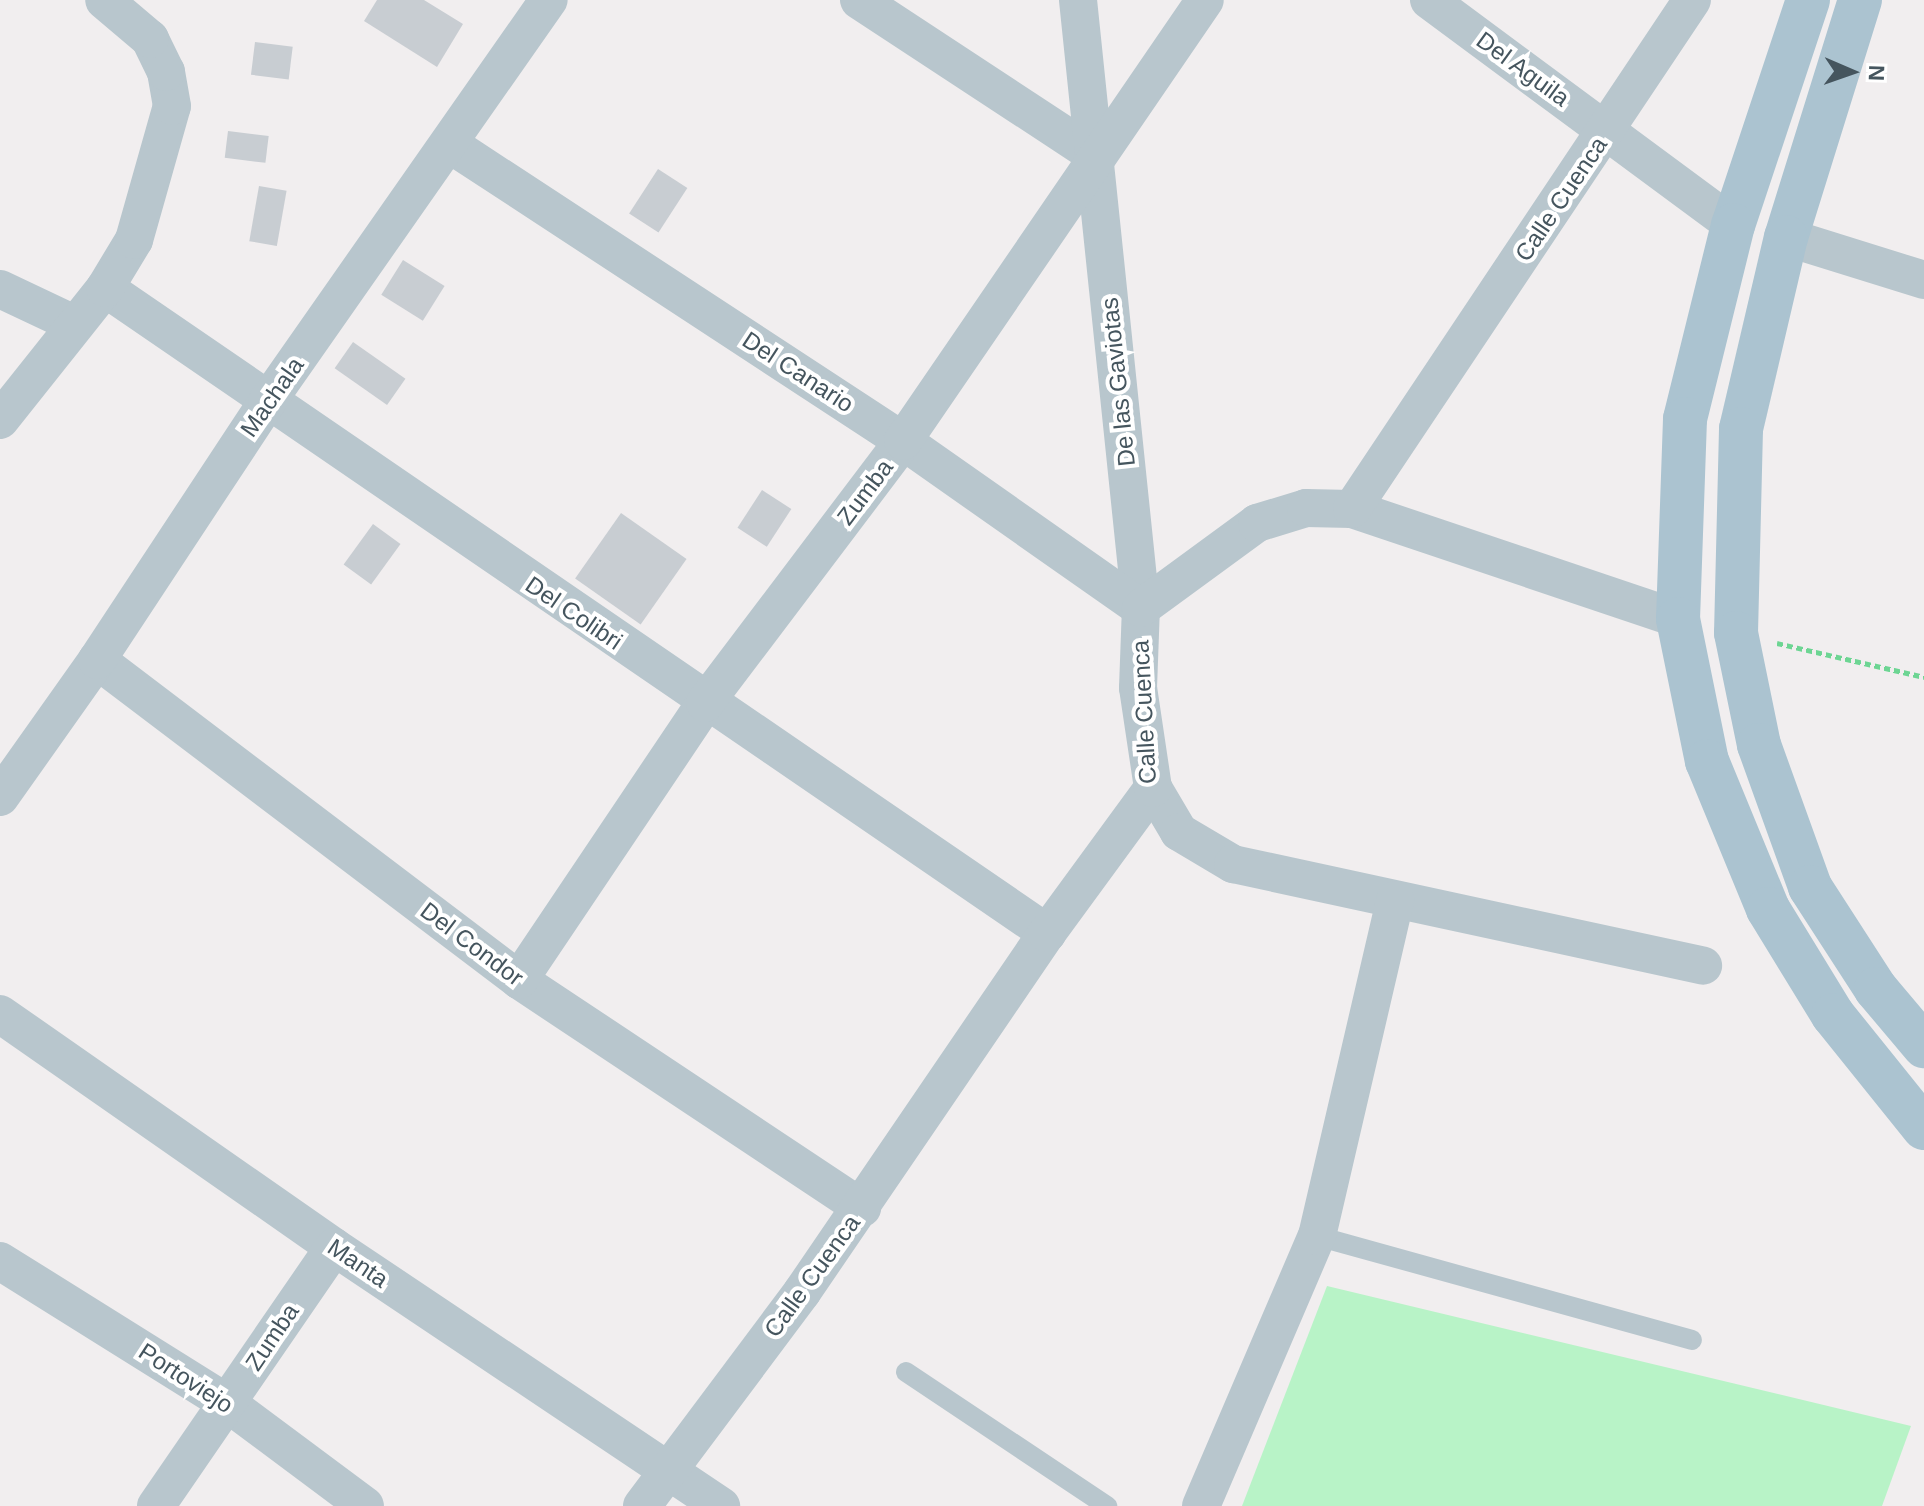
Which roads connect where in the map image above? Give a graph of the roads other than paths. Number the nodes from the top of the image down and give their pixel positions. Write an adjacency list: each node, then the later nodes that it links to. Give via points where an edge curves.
1 (104, 0): 16 (street, via 150,39 166,72 172,106 134,240)
2 (549, 0): 11 (street, Machala)
3 (859, 0): 12 (street)
4 (1078, 0): 12 (street, De las Gaviotas)
5 (1205, 0): 12 (street, Zumba)
6 (1429, 0): 10 (street, Del Aguila)
7 (1692, 0): 10 (street, Calle Cuenca)
8 (1808, 0): 13 (main road)
9 (1860, 0): 14 (main road)
10 (1607, 131): 13 (street, Del Aguila); 22 (street, Calle Cuenca)
11 (451, 145): 19 (street, Machala); 21 (street, Del Canario)
12 (1095, 155): 21 (street, Zumba); 23 (street, De las Gaviotas)
13 (1733, 225): 24 (main road, via 1685,419)
14 (1786, 237): 15 (street); 34 (main road, via 1741,429 1736,633 1759,745 1810,887 1876,989)
15 (1924, 280)
16 (105, 288): 18 (street); 19 (street, Del Colibri)
17 (0, 289): 18 (street)
18 (72, 323): 20 (street)
19 (267, 402): 25 (street, Machala); 26 (street, Del Colibri)
20 (0, 420)
21 (903, 441): 23 (street, Del Canario); 26 (street, Zumba)
22 (1352, 509): 23 (street, Calle Cuenca, via 1306,508 1257,523); 24 (street)
23 (1141, 608): 27 (street, Calle Cuenca, via 1138,688)
24 (1678, 619): 35 (main road, via 1707,761 1768,909 1833,1015)
25 (97, 660): 28 (street, Machala); 32 (street, Del Condor)
26 (705, 703): 30 (street, Del Colibri); 32 (street, Zumba)
27 (1153, 788): 29 (street, via 1179,832 1233,864); 30 (street, Calle Cuenca)
28 (0, 797)
29 (1395, 900): 31 (street); 37 (street)
30 (1047, 933): 36 (street, Calle Cuenca)
31 (1703, 966)
32 (519, 980): 36 (street, Del Condor)
33 (0, 1014): 38 (street, Manta)
34 (1924, 1046)
35 (1924, 1128)
36 (862, 1208): 43 (street, Calle Cuenca)
37 (1317, 1236): 40 (lane); 49 (street)
38 (334, 1247): 42 (street, Zumba); 43 (street, Manta)
39 (0, 1261): 42 (street, Portoviejo)
40 (1692, 1340)
41 (906, 1372): 48 (lane)
42 (227, 1403): 44 (street, Zumba); 45 (street, Portoviejo)
43 (666, 1467): 46 (street, Calle Cuenca); 47 (street, Manta)
44 (156, 1506)
45 (365, 1506)
46 (642, 1506)
47 (721, 1506)
48 (1107, 1506)
49 (1201, 1506)

